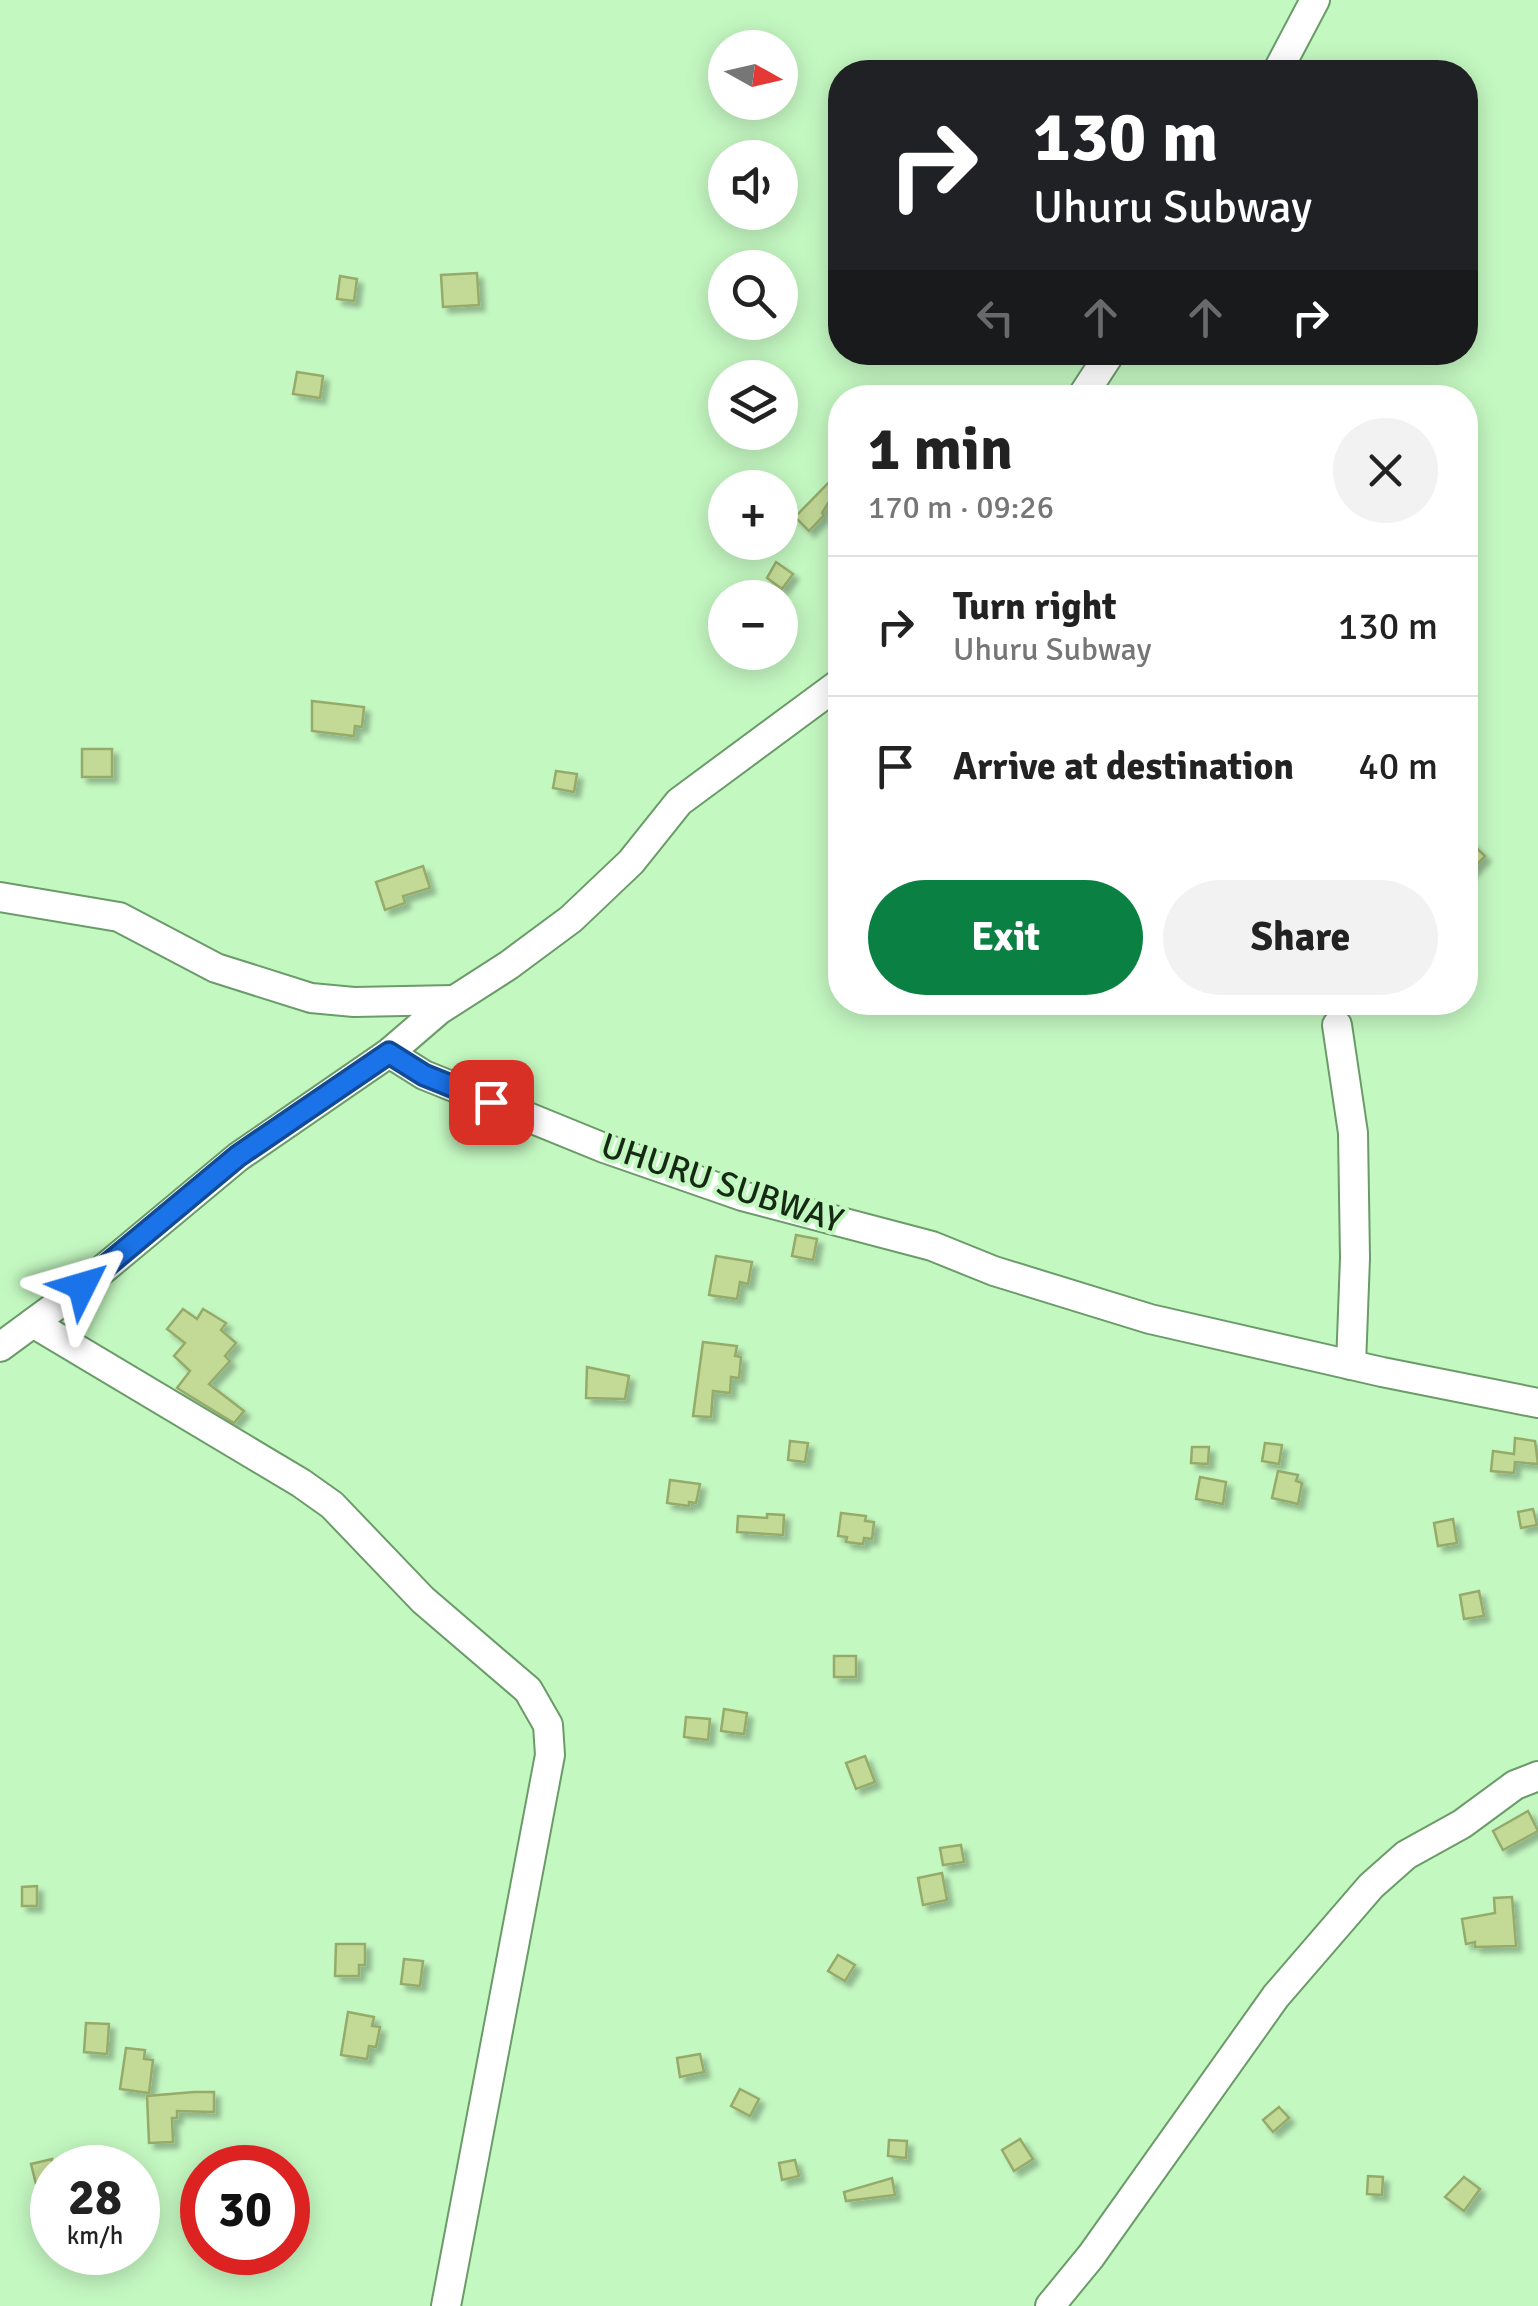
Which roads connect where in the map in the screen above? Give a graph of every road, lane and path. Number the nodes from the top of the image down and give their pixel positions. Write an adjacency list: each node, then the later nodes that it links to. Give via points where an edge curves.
1 (1315, 0): 2 (street)
2 (1284, 60)
3 (828, 691): 5 (street, via 679,802 631,862 571,919)
4 (0, 897): 5 (street, via 119,917 216,968 310,998)
5 (454, 1000): 7 (street)
6 (1337, 1026): 10 (street, via 1353,1133)
7 (389, 1053): 8 (street, via 238,1156); 10 (street, UHURU SUBWAY, via 424,1075 706,1184 932,1246 1150,1319)
8 (32, 1322): 9 (street); 13 (street, via 318,1494 446,1622 528,1690 545,1717 550,1755)
9 (0, 1347)
10 (1351, 1365): 11 (street, UHURU SUBWAY)
11 (1538, 1404)
12 (1538, 1776): 14 (street, via 1406,1856 1357,1900 1276,1996)
13 (446, 2306)
14 (1050, 2306)

